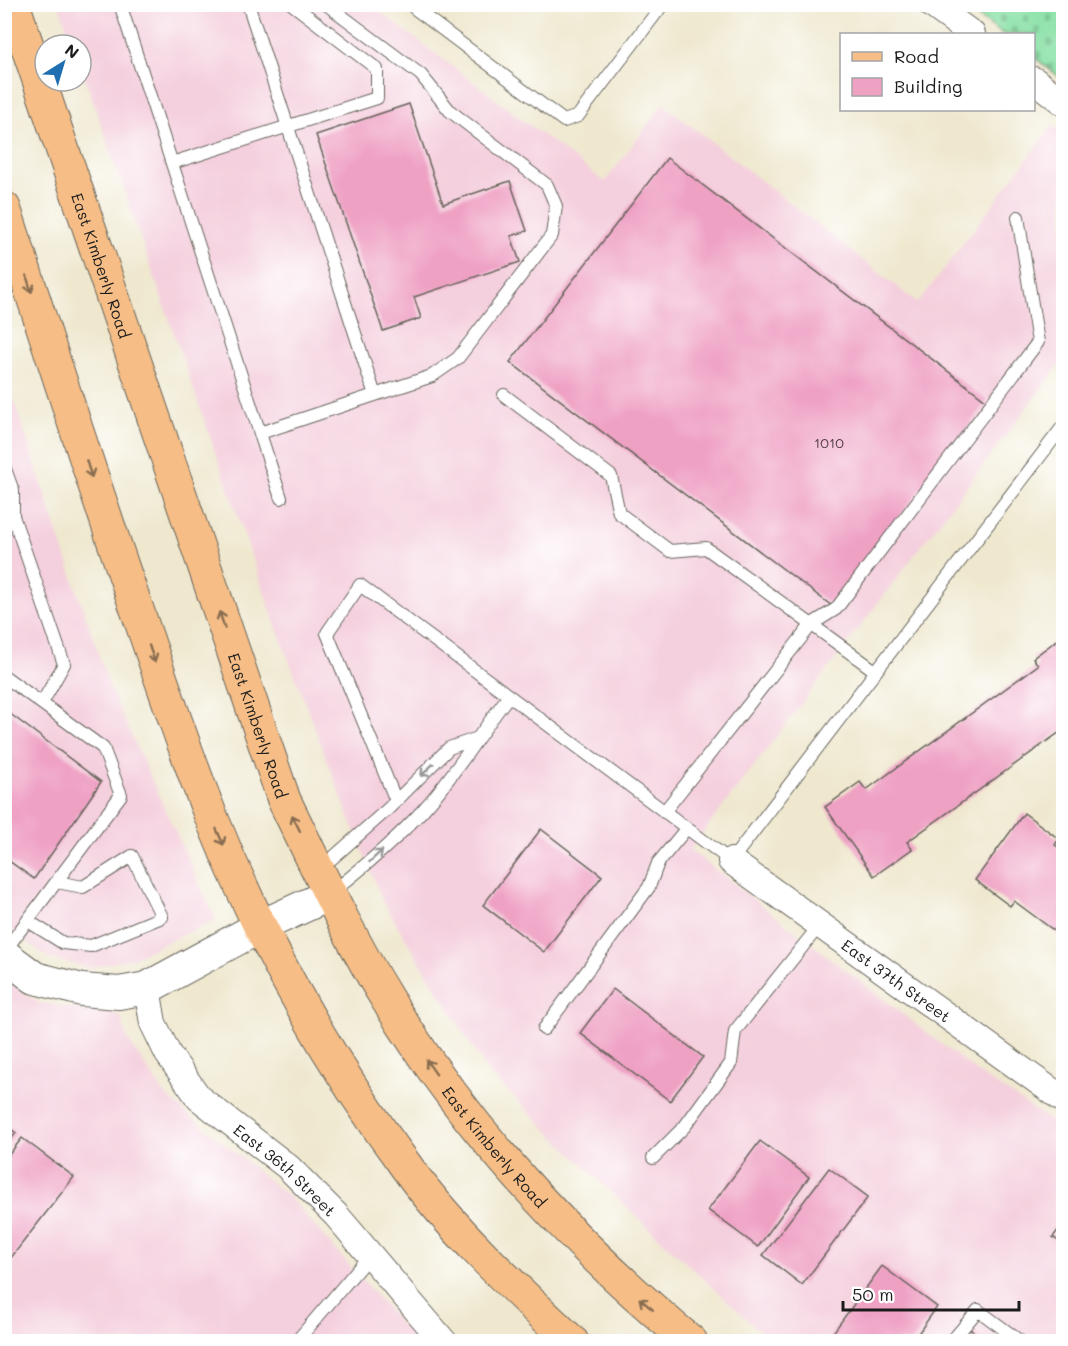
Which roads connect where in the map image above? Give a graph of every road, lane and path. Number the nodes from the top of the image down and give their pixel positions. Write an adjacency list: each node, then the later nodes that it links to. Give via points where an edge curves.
1 (13, 4): 33 (main road, East Kimberly Road, one-way to 1, via 285,800)
2 (120, 4): 13 (lane)
3 (248, 4): 12 (lane)
4 (292, 4): 12 (lane, via 377,69 377,98)
5 (326, 4): 16 (lane, via 421,75 450,111 547,185 556,206 552,235 458,358 432,376)
6 (414, 4): 7 (lane, via 414,8 564,121 578,116)
7 (663, 4)
8 (932, 4): 9 (street)
9 (971, 33)
10 (1035, 81): 11 (street)
11 (1064, 103)
12 (287, 126): 13 (lane); 16 (lane)
13 (172, 164): 19 (lane)
14 (4, 208): 35 (main road, one-way to 35, via 175,720 210,815)
15 (1017, 217): 22 (lane, via 1038,342 836,609)
16 (375, 395): 19 (lane)
17 (504, 395): 22 (lane, via 611,476 619,513 639,528 670,551 706,548)
18 (1064, 425): 23 (lane)
19 (260, 433): 21 (lane)
20 (4, 466): 26 (lane, via 13,491 13,516 64,664)
21 (281, 498)
22 (812, 624): 23 (lane); 29 (lane)
23 (874, 670): 31 (lane)
24 (4, 676): 26 (lane)
25 (508, 697): 27 (lane); 28 (lane, via 360,585 327,633); 29 (lane)
26 (42, 703): 32 (lane, via 103,748 121,795)
27 (475, 739): 28 (lane, one-way to 28, via 449,748); 33 (lane, one-way to 27, via 378,856 423,810)
28 (396, 801): 33 (lane)
29 (664, 812): 30 (lane)
30 (686, 829): 31 (lane); 39 (lane, via 658,863 650,887)
31 (730, 861): 36 (street, East 37th Street)
32 (57, 882): 34 (lane); 34 (lane, via 83,887 132,856 162,917 91,946 63,943)
33 (325, 882): 35 (street); 46 (main road, East Kimberly Road, one-way to 33, via 573,1235 490,1146 430,1066 386,998)
34 (28, 921): 37 (lane)
35 (261, 926): 38 (street); 45 (main road, via 296,995 346,1078 412,1175 472,1244)
36 (819, 926): 40 (street, East 37th Street); 41 (lane, via 735,1031 731,1063 685,1126)
37 (4, 954): 38 (street, via 35,978 82,990 119,993)
38 (147, 988): 42 (street, East 36th Street, via 153,1023 168,1054 199,1098 288,1167)
39 (544, 1029)
40 (1064, 1100)
41 (653, 1158)
42 (370, 1255): 43 (lane); 44 (street, East 36th Street)
43 (296, 1341)
44 (444, 1341)
45 (572, 1341)
46 (691, 1341)
47 (951, 1341): 48 (lane, via 978,1310)
48 (1021, 1341)

